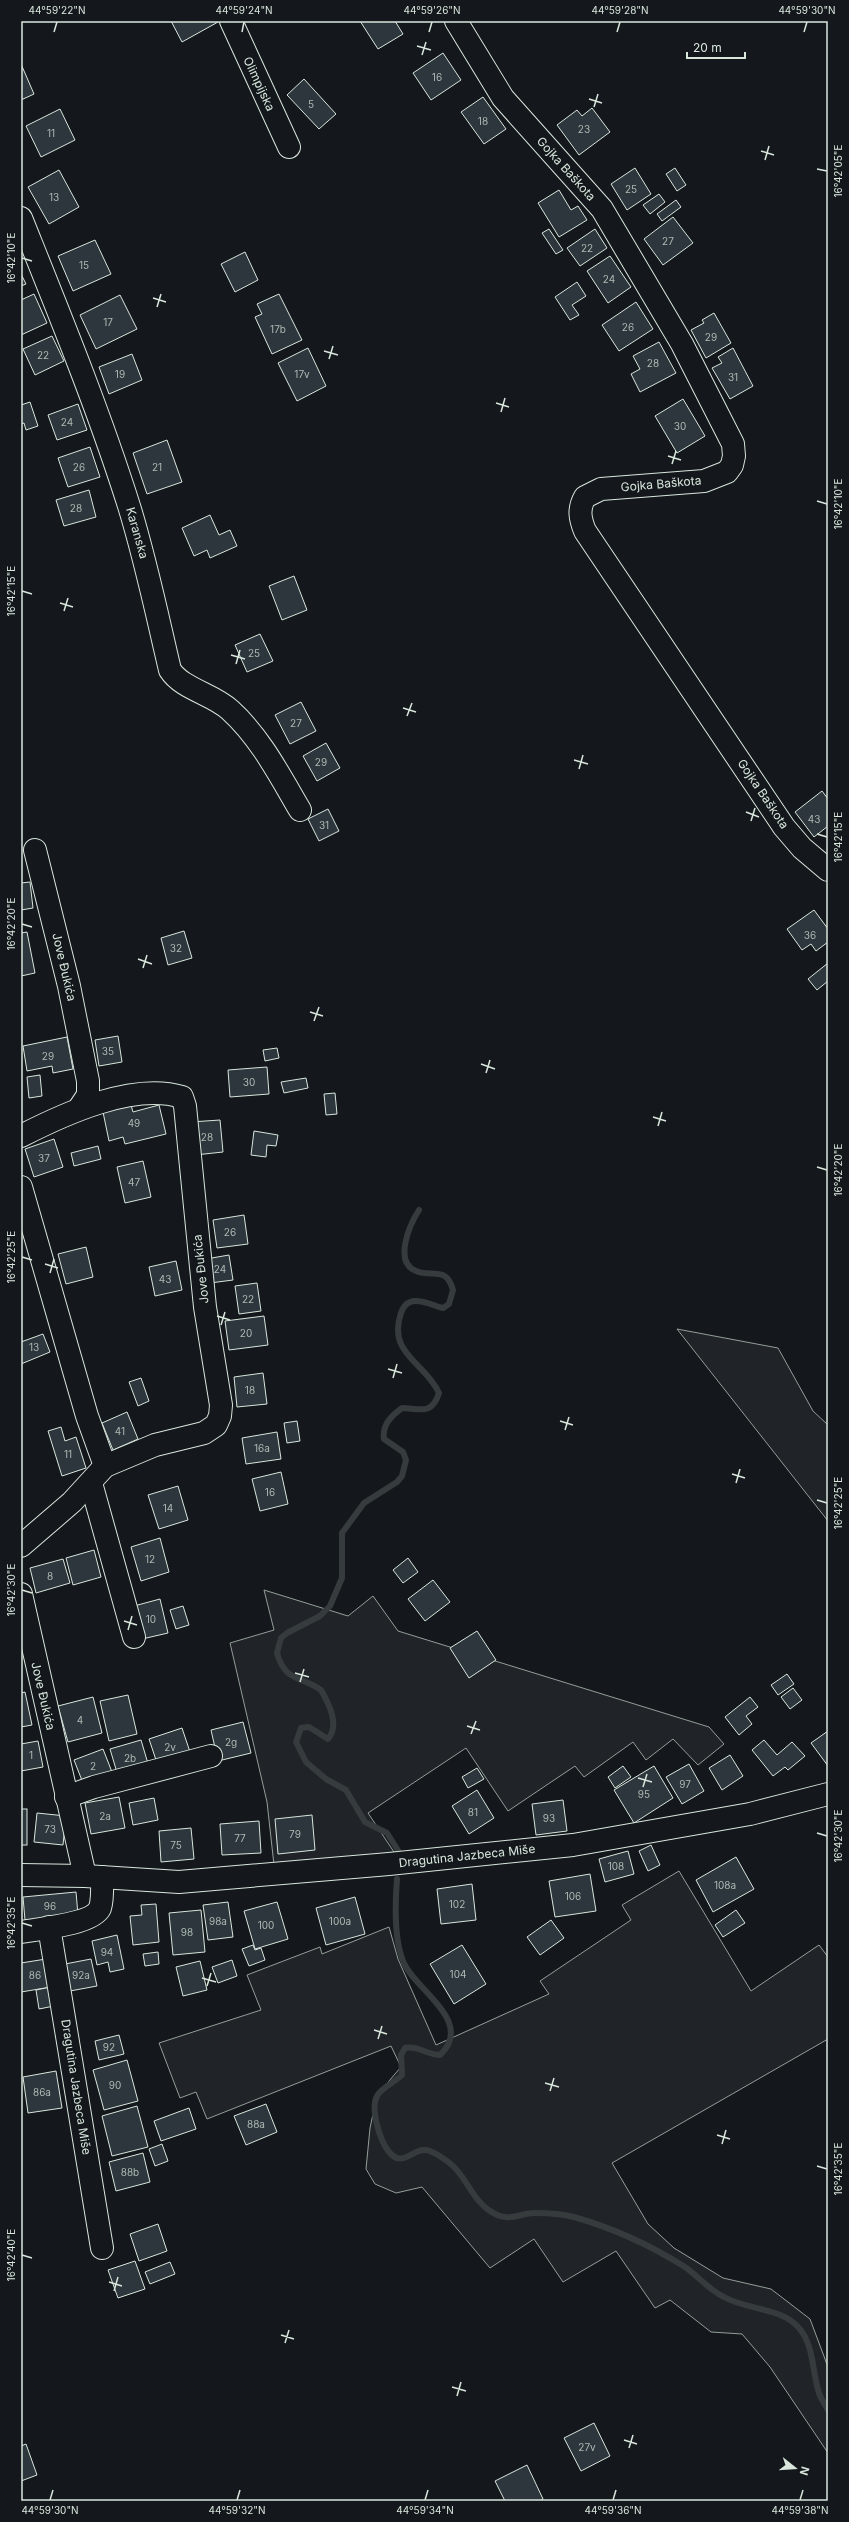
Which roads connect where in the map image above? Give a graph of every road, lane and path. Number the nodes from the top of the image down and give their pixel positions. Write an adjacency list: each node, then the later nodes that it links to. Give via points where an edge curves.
1 (231, 21): 3 (street, Olimpijska)
2 (456, 21): 7 (street, Gojka Baškota, via 503,98 602,209 682,344 733,444 732,465 727,472 717,477 704,481 601,489 585,497 580,520 784,827 802,848)
3 (289, 146)
4 (21, 218): 5 (street, Karanska, via 64,327 128,505 150,578 170,670 181,682 214,698 230,710 263,751)
5 (300, 810)
6 (35, 850): 8 (street, Jove Đukića, via 68,978 88,1081 88,1095)
7 (828, 870)
8 (80, 1107): 9 (street, Jove Đukića); 11 (street, Jove Đukića, via 132,1095 174,1094 182,1097 185,1106 204,1307 221,1405 216,1425 204,1433 156,1445)
9 (21, 1136)
10 (21, 1187): 11 (street, via 87,1416)
11 (105, 1466): 12 (street, Jove Đukića)
12 (91, 1483): 13 (street, Jove Đukića); 15 (street)
13 (21, 1546)
14 (21, 1594): 18 (street, Jove Đukića)
15 (134, 1637)
16 (211, 1756): 18 (street, via 94,1787)
17 (828, 1794): 20 (street, Dragutina Jazbeca Miše, via 750,1814 573,1845 179,1882)
18 (66, 1797): 20 (street, Jove Đukića)
19 (21, 1874): 20 (street, Dragutina Jazbeca Miše)
20 (94, 1876): 21 (street, via 101,1903 98,1911 90,1917)
21 (49, 1927): 22 (street); 23 (street, Dragutina Jazbeca Miše)
22 (21, 1932)
23 (102, 2248)

